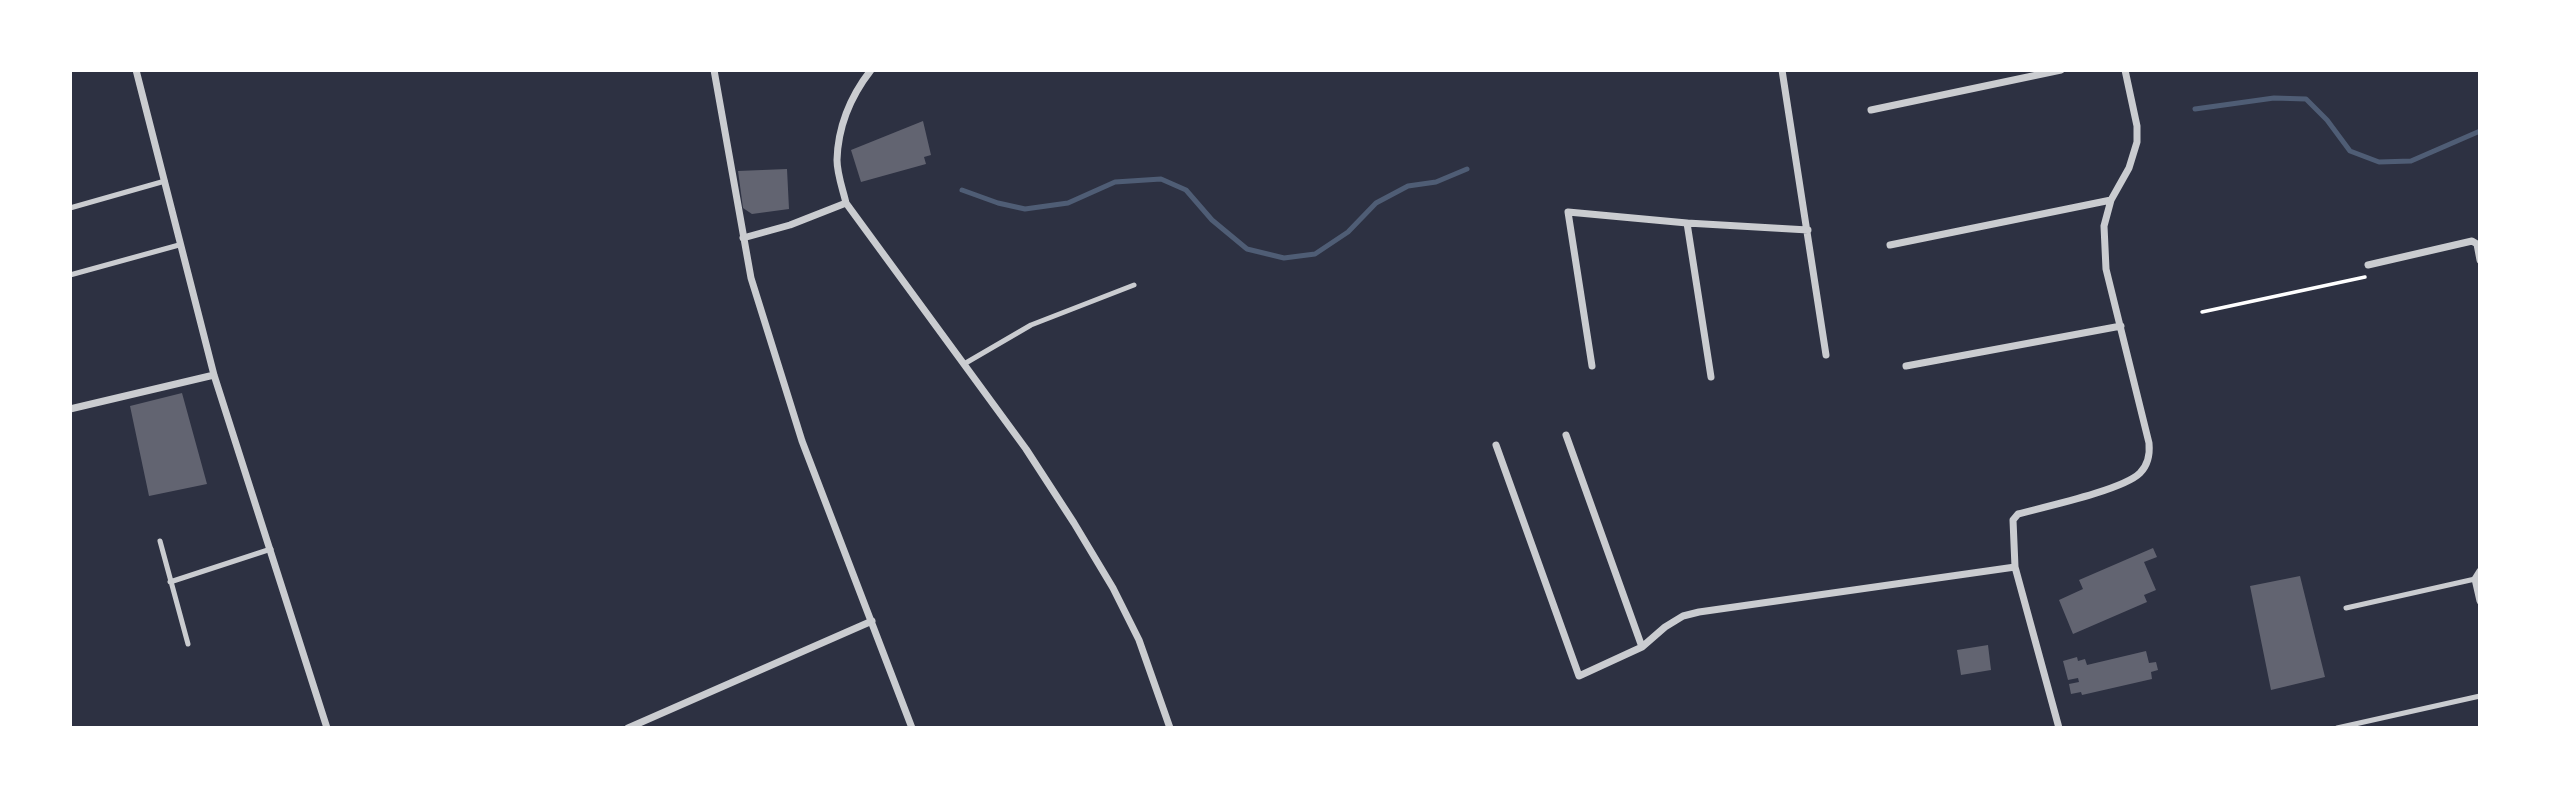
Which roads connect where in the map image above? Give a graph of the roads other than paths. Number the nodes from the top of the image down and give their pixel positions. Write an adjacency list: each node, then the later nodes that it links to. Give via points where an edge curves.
1 (135, 70): 8 (street)
2 (713, 70): 14 (street)
3 (871, 70): 10 (street, via 853,94 842,124 837,162)
4 (1782, 70): 13 (street)
5 (2062, 70): 7 (street)
6 (2125, 70): 9 (street, via 2137,142)
7 (1871, 110)
8 (165, 181): 11 (lane); 15 (street)
9 (2111, 200): 16 (street); 21 (street, via 2104,226 2106,269)
10 (846, 203): 14 (street); 23 (street)
11 (70, 208)
12 (1687, 223): 13 (street); 24 (street, via 1568,212); 27 (street)
13 (1808, 230): 22 (street)
14 (743, 238): 38 (street, via 802,441)
15 (179, 245): 19 (lane); 26 (street)
16 (1890, 245)
17 (2480, 260): 18 (street, via 2475,242)
18 (2368, 265)
19 (70, 275)
20 (1134, 285): 23 (lane, via 1031,325)
21 (2121, 326): 25 (street); 33 (street, via 2149,443 2145,466 2131,479 2018,514 2013,520)
22 (1826, 355)
23 (964, 364): 45 (street, via 1027,449 1113,588 1139,640)
24 (1592, 366)
25 (1906, 366)
26 (214, 375): 28 (street); 32 (street)
27 (1711, 377)
28 (70, 409)
29 (1566, 435): 40 (street)
30 (1496, 445): 40 (street, via 1580,676)
31 (160, 541): 35 (lane)
32 (271, 549): 35 (lane); 42 (street)
33 (2015, 567): 40 (street, via 1699,612 1664,627); 46 (street)
34 (2477, 575): 36 (street); 37 (lane)
35 (170, 582): 39 (lane)
36 (2480, 601)
37 (2346, 608)
38 (872, 621): 43 (street); 44 (street)
39 (188, 644)
40 (1642, 647)
41 (2480, 695): 47 (lane)
42 (327, 728)
43 (628, 728)
44 (912, 728)
45 (1170, 728)
46 (2059, 728)
47 (2337, 728)

